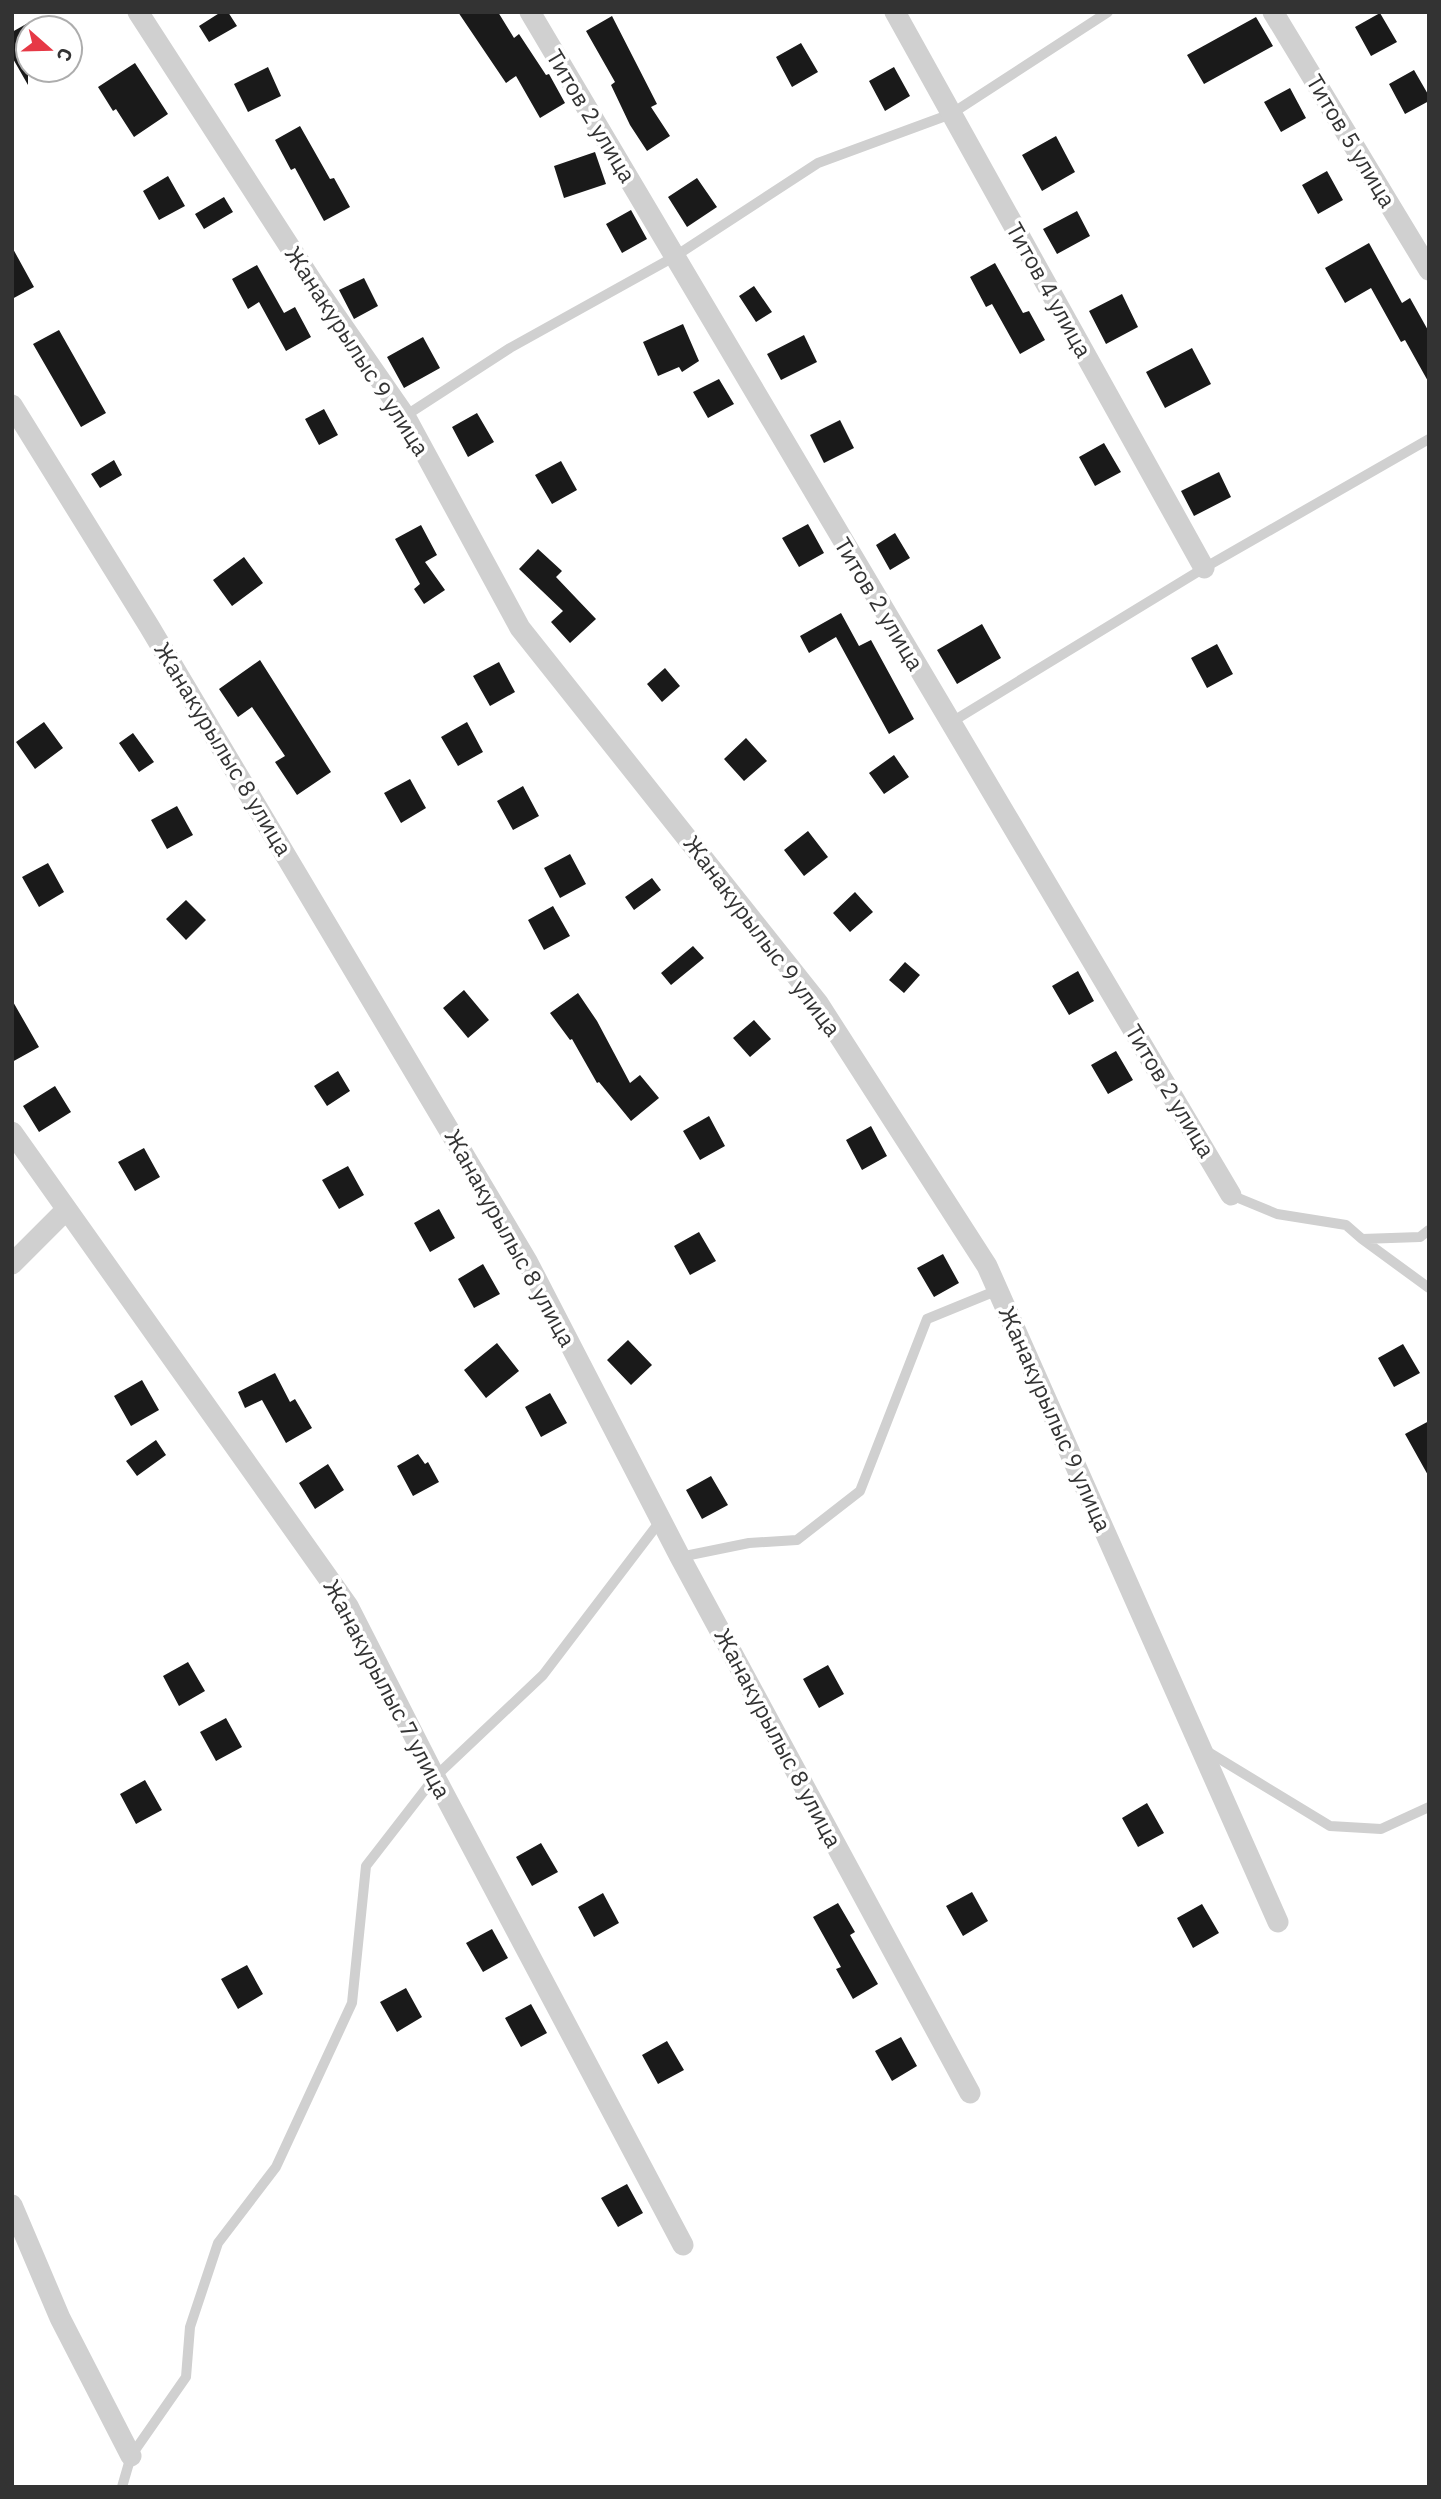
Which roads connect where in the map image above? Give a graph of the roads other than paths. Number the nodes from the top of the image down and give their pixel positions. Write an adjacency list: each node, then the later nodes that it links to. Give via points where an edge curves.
1 (138, 12): 10 (street, Жанакурылыс 9 улица)
2 (530, 12): 7 (street, Титов 2 улица)
3 (894, 12): 6 (street, Титов 4 улица)
4 (1108, 12): 6 (lane)
5 (1273, 12): 8 (street, Титов 5 улица)
6 (951, 114): 7 (lane, via 818,163); 12 (street, Титов 4 улица)
7 (674, 257): 10 (lane, via 510,348); 13 (street, Титов 2 улица)
8 (1429, 270)
9 (12, 405): 22 (street, Жанакурылыс 8 улица, via 157,638 527,1261)
10 (404, 416): 21 (street, Жанакурылыс 9 улица, via 520,628 818,1003)
11 (1429, 439): 12 (lane)
12 (1204, 568): 13 (lane)
13 (950, 723): 15 (street, Титов 2 улица)
14 (12, 1132): 16 (street, Жанакурылыс 7 улица)
15 (1231, 1195): 18 (lane, via 1277,1214 1346,1225)
16 (66, 1210): 19 (street); 25 (street, Жанакурылыс 7 улица, via 348,1606)
17 (1429, 1230): 18 (lane, via 1420,1237)
18 (1362, 1239): 20 (lane)
19 (12, 1264)
20 (1429, 1288)
21 (998, 1290): 23 (lane, via 927,1319 860,1491 797,1540 750,1543); 24 (street, Жанакурылыс 9 улица)
22 (661, 1520): 23 (street, Жанакурылыс 8 улица); 25 (lane, via 543,1675)
23 (680, 1557): 28 (street, Жанакурылыс 8 улица)
24 (1200, 1747): 26 (lane, via 1330,1826 1381,1829); 27 (street, Жанакурылыс 9 улица)
25 (435, 1777): 30 (street, Жанакурылыс 7 улица); 31 (lane, via 366,1866 352,2003 276,2167 218,2243 190,2328 186,2377)
26 (1429, 1807)
27 (1278, 1922)
28 (970, 2093)
29 (12, 2205): 31 (street, via 60,2318)
30 (683, 2245)
31 (131, 2456): 32 (lane)
32 (122, 2487)

